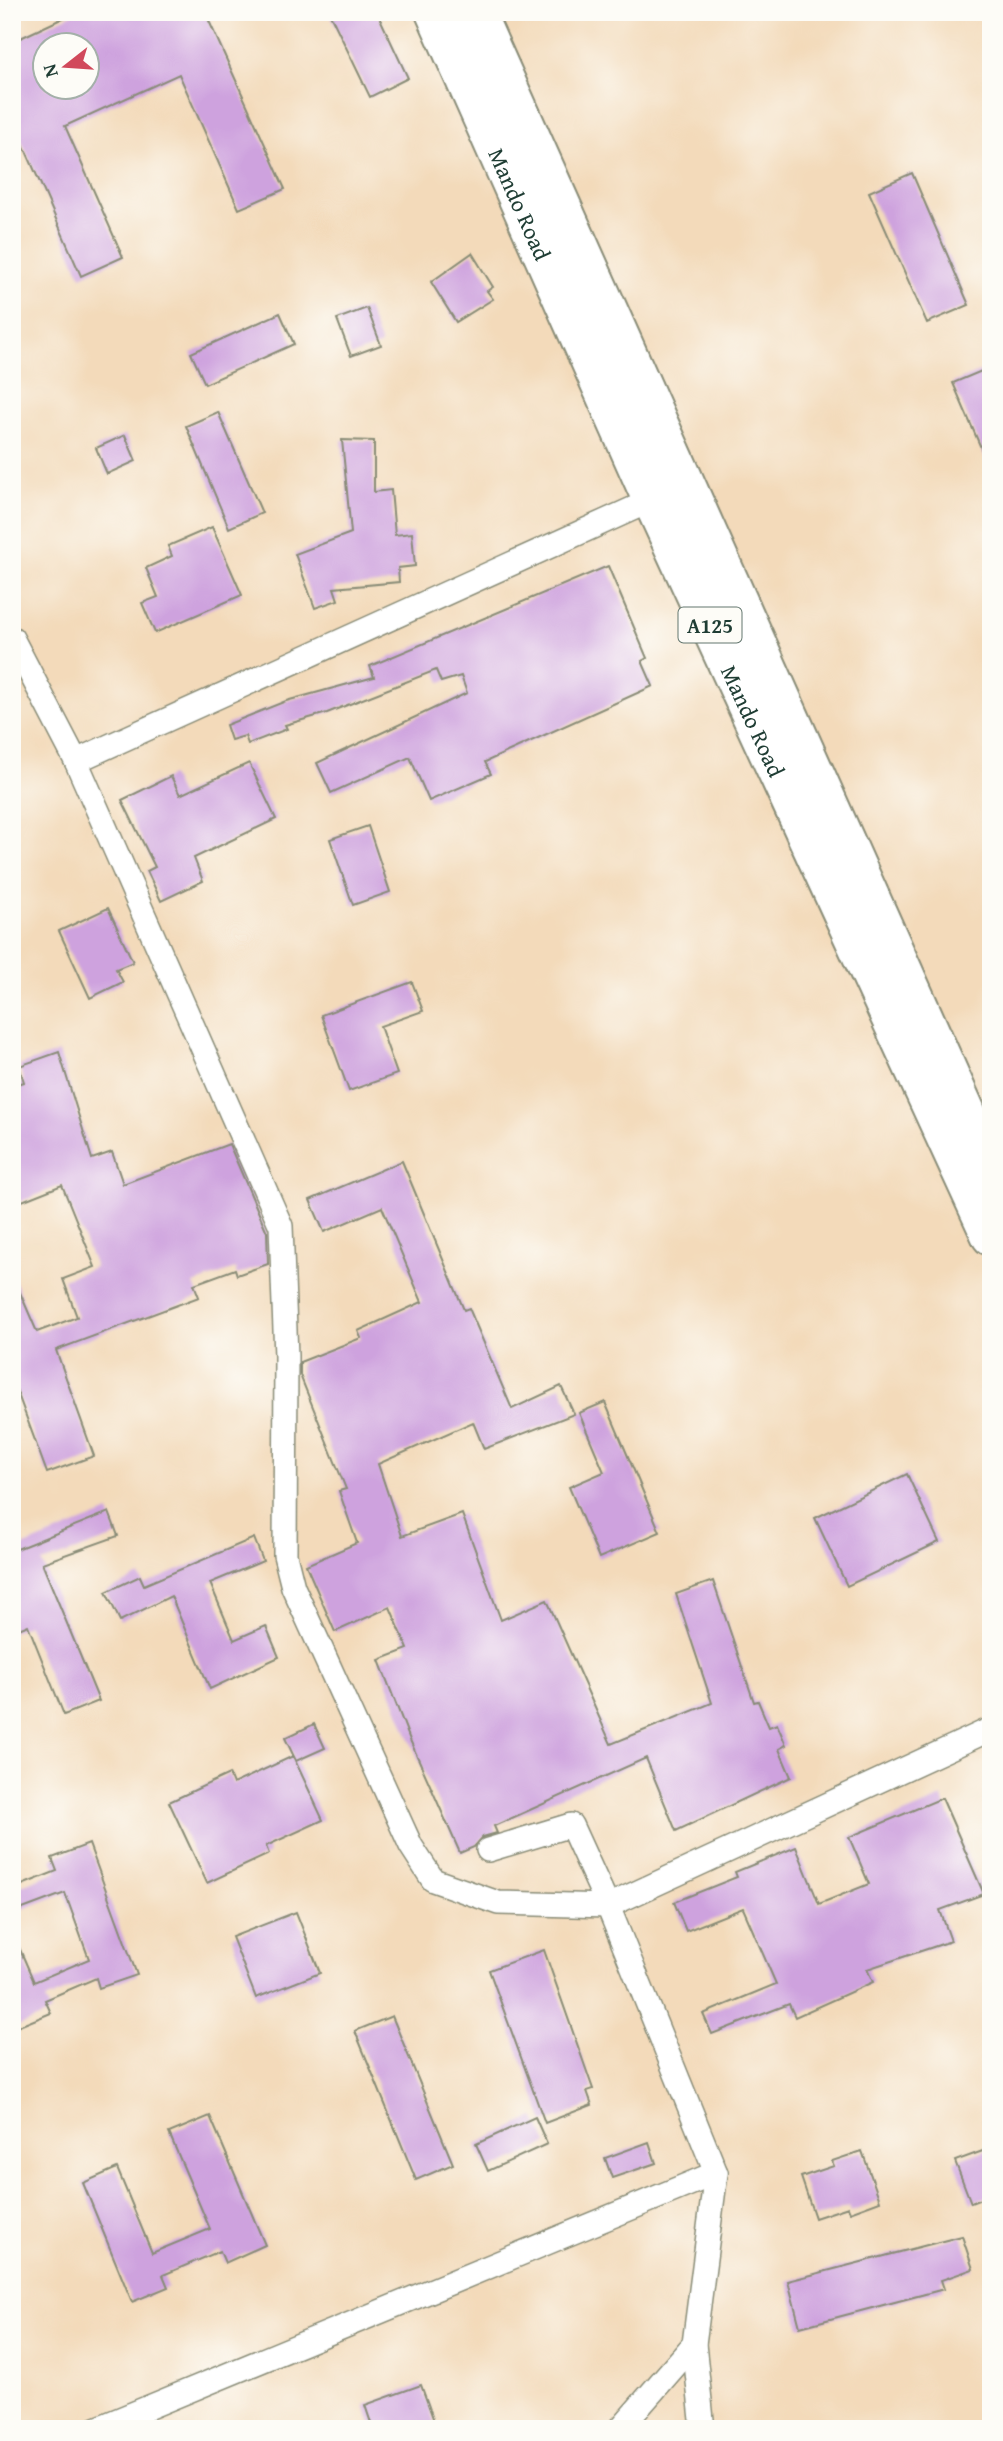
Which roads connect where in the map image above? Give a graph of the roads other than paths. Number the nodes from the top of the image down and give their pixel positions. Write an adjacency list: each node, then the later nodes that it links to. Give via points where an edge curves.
1 (435, 12): 3 (highway, Mando Road / A125)
2 (475, 12): 6 (highway, Mando Road / A125)
3 (652, 500): 5 (street); 7 (highway, Mando Road / A125)
4 (12, 638): 5 (street)
5 (76, 761): 10 (street, via 281,1226 285,1555 293,1587 405,1833 433,1880 498,1903)
6 (991, 1168)
7 (991, 1236)
8 (991, 1729): 10 (street)
9 (488, 1850): 10 (street, via 571,1825)
10 (608, 1906): 11 (street)
11 (716, 2173): 12 (street); 13 (street)
12 (694, 2344): 14 (street); 15 (street)
13 (96, 2429)
14 (620, 2429)
15 (703, 2429)

